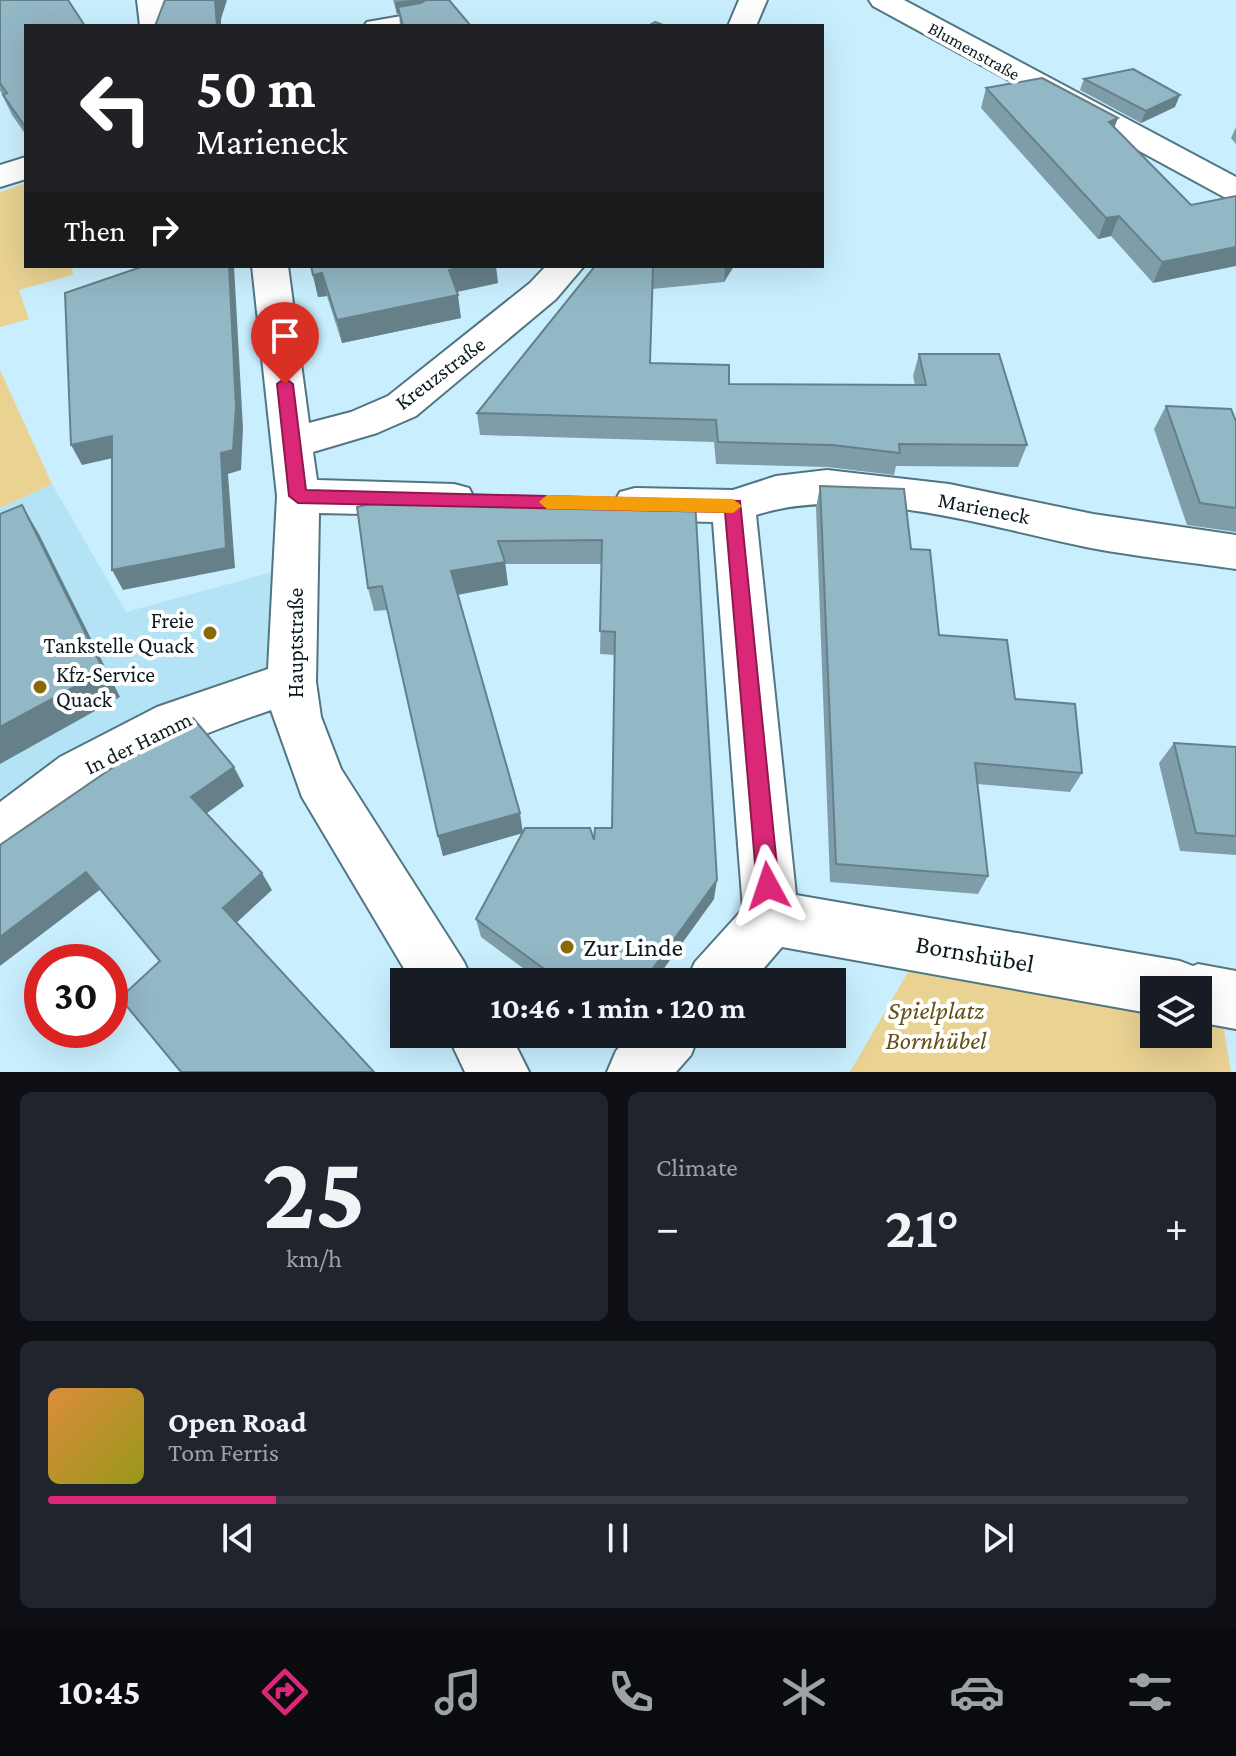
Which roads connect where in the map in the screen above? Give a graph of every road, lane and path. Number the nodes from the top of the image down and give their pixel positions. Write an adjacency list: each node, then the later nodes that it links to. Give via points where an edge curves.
1 (151, 0): 5 (street)
2 (439, 0): 6 (lane, via 430,14)
3 (753, 0): 7 (street)
4 (883, 0): 10 (street, Blumenstraße)
5 (154, 24)
6 (386, 24)
7 (743, 24)
8 (24, 168): 9 (street)
9 (0, 177)
10 (1236, 190)
11 (270, 268): 13 (street, Hauptstraße)
12 (564, 268): 13 (street, Kreuzstraße, via 402,406)
13 (292, 443): 14 (street, Hauptstraße)
14 (298, 496): 15 (street); 19 (street, Hauptstraße)
15 (500, 501)
16 (593, 503): 17 (street, Marieneck)
17 (733, 506): 18 (street, Marieneck, via 776,492 827,486 949,500 1093,531); 21 (street)
18 (1236, 552)
19 (292, 682): 20 (street, In der Hamm, via 175,722 78,773); 22 (street, Hauptstraße, via 296,717 320,781)
20 (0, 833)
21 (771, 918): 23 (street); 24 (street, Bornshübel)
22 (435, 968)
23 (727, 968)
24 (1140, 983)
25 (1212, 996): 26 (street)
26 (1236, 1000)
27 (484, 1048): 29 (street)
28 (658, 1048): 30 (street)
29 (499, 1072)
30 (637, 1072)

